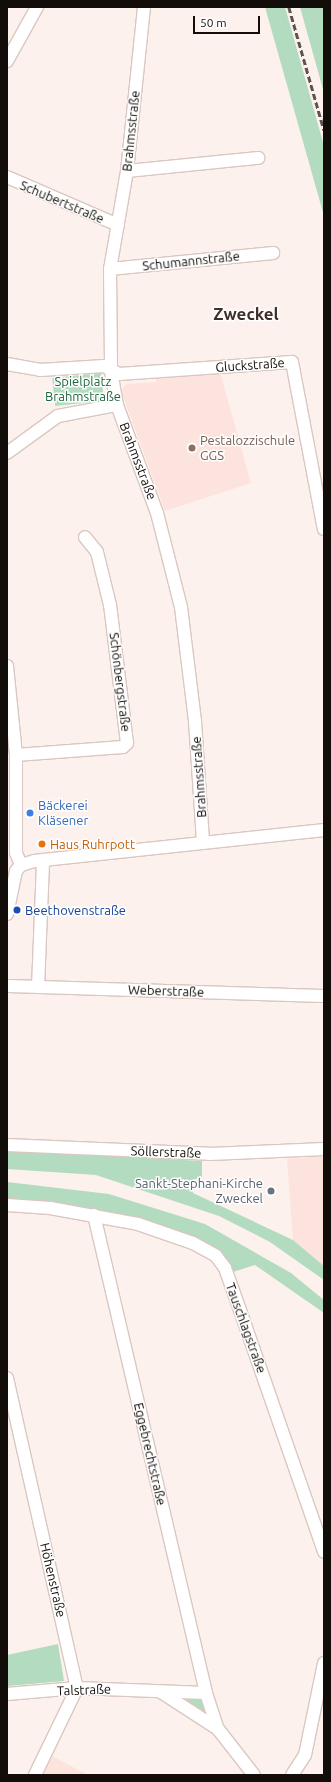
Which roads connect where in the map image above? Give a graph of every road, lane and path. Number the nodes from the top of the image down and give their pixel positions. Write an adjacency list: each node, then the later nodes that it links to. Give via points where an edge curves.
1 (37, 7): 3 (street)
2 (144, 7): 5 (street, Brahmsstraße)
3 (7, 60)
4 (258, 158): 5 (street)
5 (127, 171): 7 (street, Brahmsstraße)
6 (7, 177): 7 (street, Schubertstraße)
7 (118, 225): 9 (street, Brahmsstraße)
8 (273, 252): 9 (street, Schumannstraße)
9 (110, 269): 11 (street, Brahmsstraße)
10 (7, 364): 11 (street, via 40,370 104,366)
11 (111, 371): 12 (street, Brahmsstraße); 14 (street, Gluckstraße, via 119,374 292,362)
12 (116, 406): 13 (street, via 58,416); 19 (street, Brahmsstraße, via 158,513 181,608 195,721)
13 (7, 453)
14 (324, 529)
15 (85, 537): 17 (street, Schönbergstraße, via 97,552 110,605 127,743 123,747)
16 (7, 666): 17 (street)
17 (16, 755): 21 (street, via 16,853)
18 (324, 830): 19 (street)
19 (203, 842): 20 (street)
20 (43, 860): 21 (street); 24 (street)
21 (21, 865): 22 (street, via 16,871)
22 (7, 914)
23 (7, 986): 24 (street, Weberstraße)
24 (38, 987): 25 (street, Weberstraße)
25 (324, 996)
26 (7, 1145): 27 (street, Söllerstraße, via 210,1154)
27 (324, 1149)
28 (7, 1205): 29 (street, Tauschlagstraße)
29 (94, 1215): 31 (street, Tauschlagstraße, via 171,1234 205,1248 221,1261); 36 (street, Eggebrechtstraße)
30 (7, 1378): 34 (street, Höhenstraße)
31 (320, 1525): 32 (street, Tauschlagstraße)
32 (324, 1552)
33 (324, 1663): 41 (street, via 305,1755)
34 (77, 1688): 35 (street, Talstraße); 37 (street, Talstraße); 39 (street)
35 (160, 1691): 36 (street, Talstraße); 38 (street)
36 (206, 1693): 38 (street)
37 (7, 1694)
38 (218, 1729): 40 (street)
39 (35, 1775)
40 (254, 1775)
41 (292, 1775)

